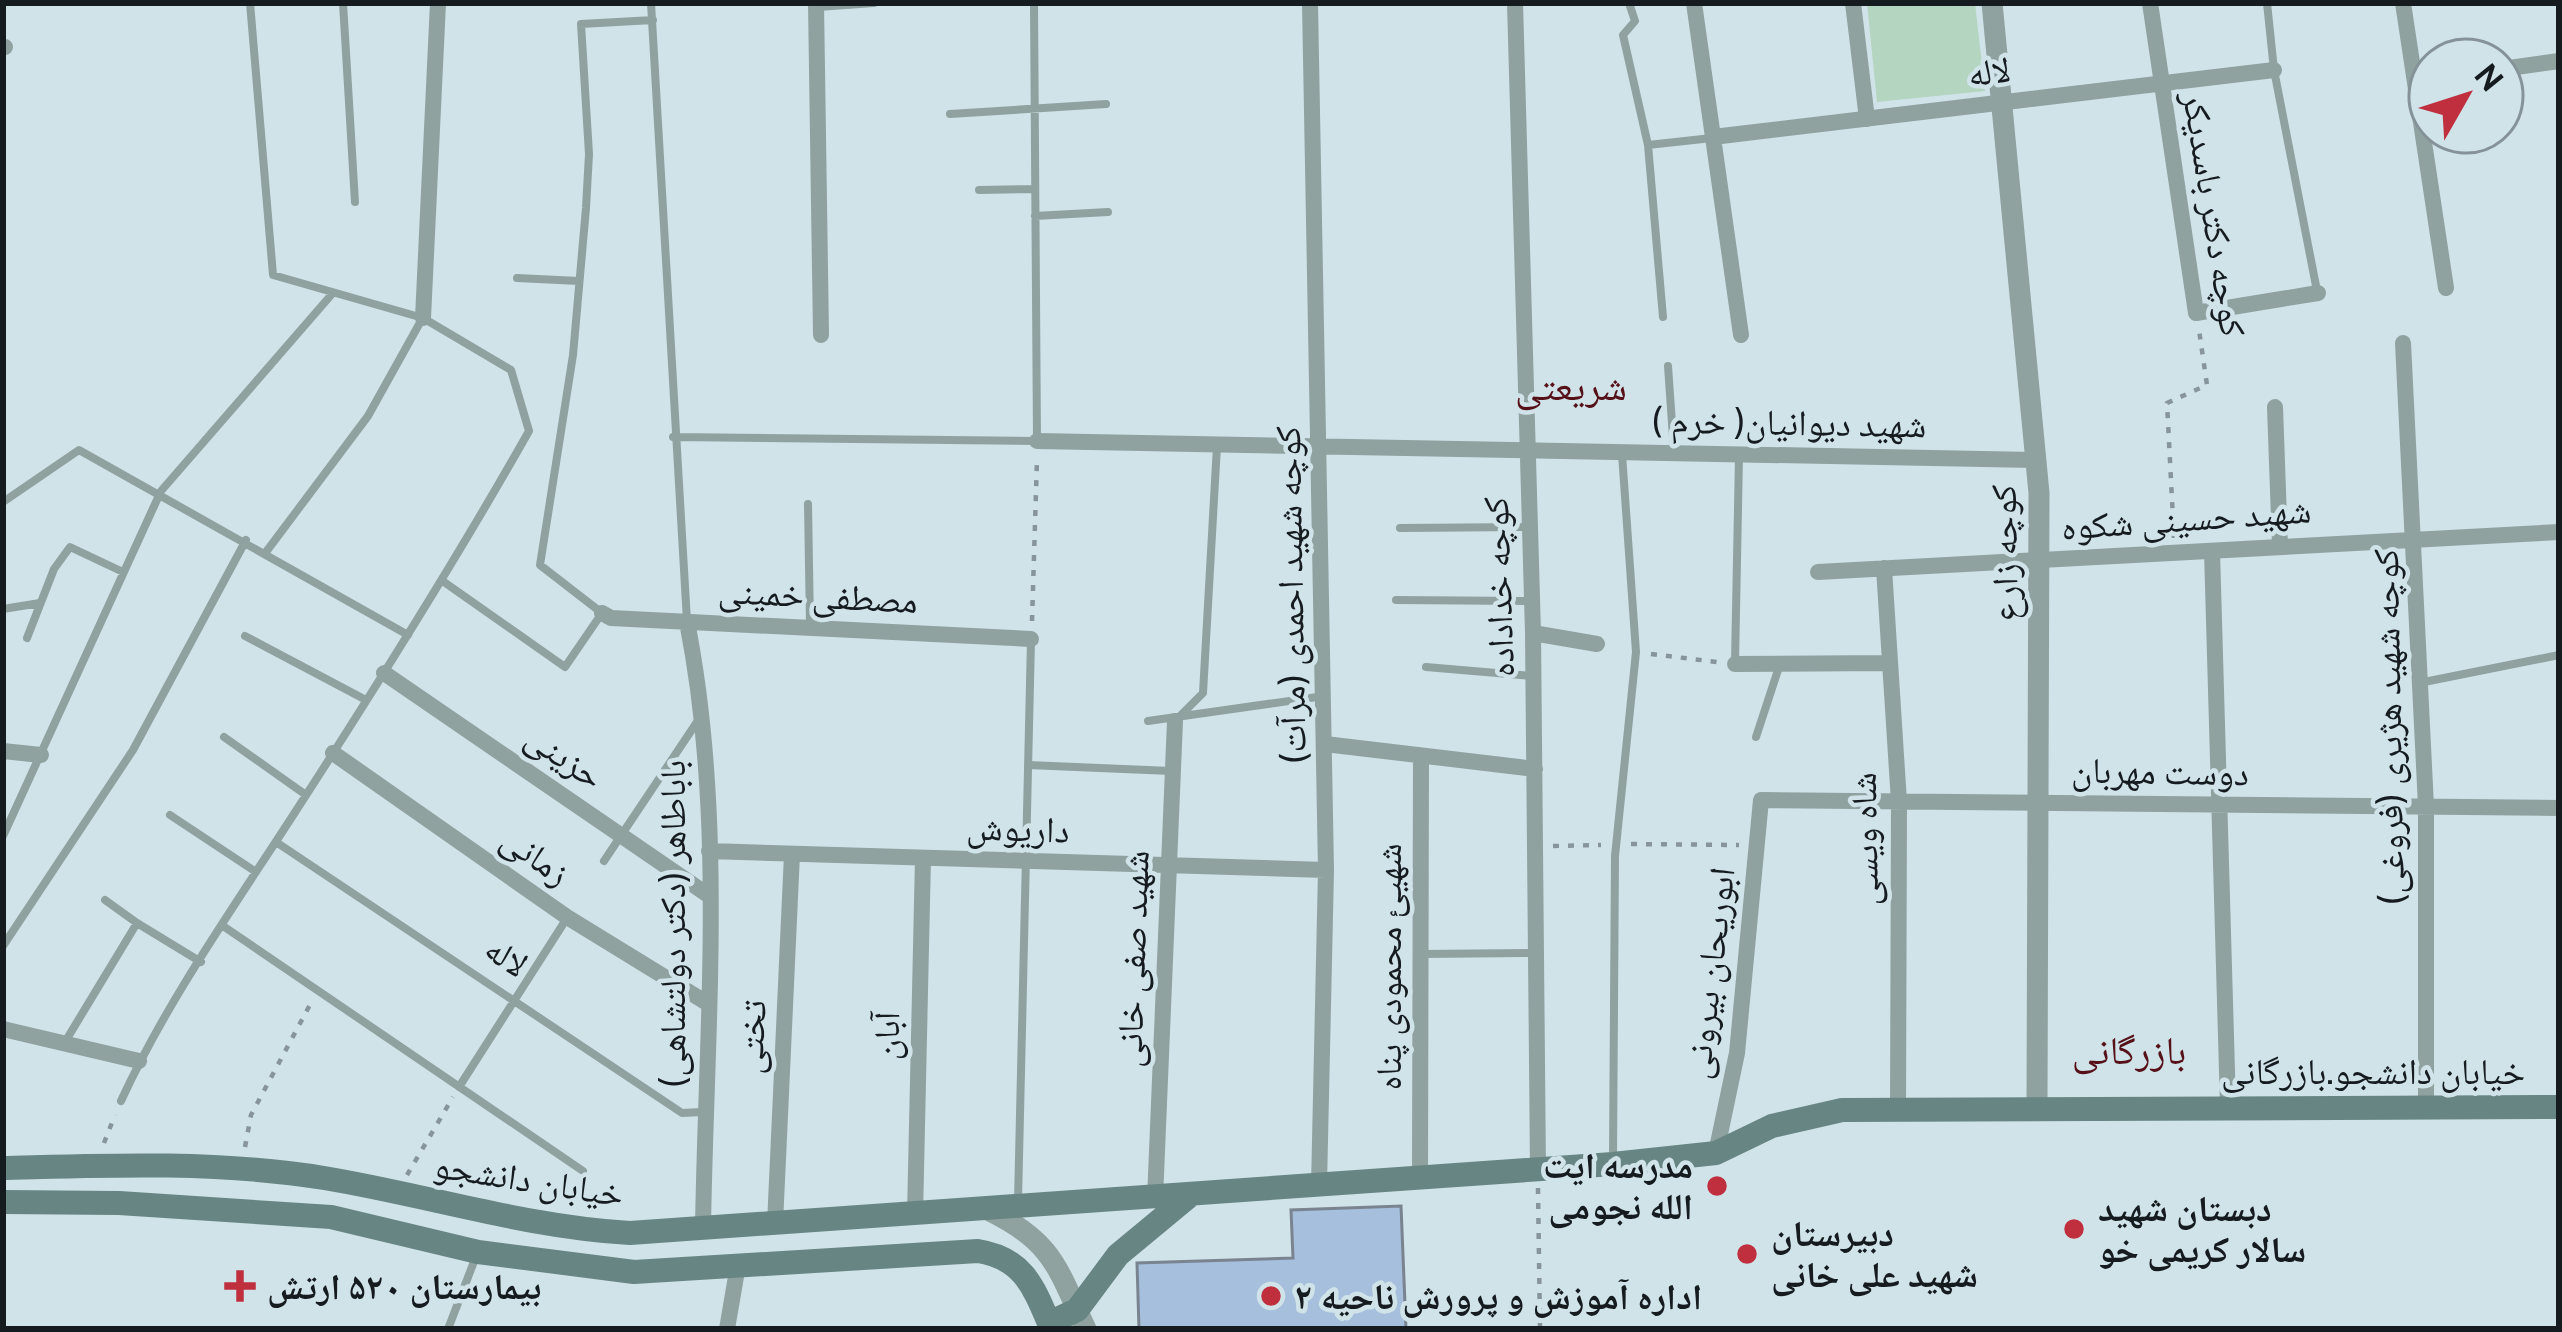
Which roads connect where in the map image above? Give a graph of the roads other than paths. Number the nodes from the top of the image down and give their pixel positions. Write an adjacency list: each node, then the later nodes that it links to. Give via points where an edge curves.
1 (250, 3): 39 (lane, via 273,275)
2 (343, 3): 33 (lane)
3 (438, 3): 42 (street)
4 (651, 3): 17 (lane)
5 (874, 3): 16 (lane)
6 (1034, 3): 25 (lane)
7 (1310, 3): 51 (street, کوچه شهید احمدی (مرآت))
8 (1515, 3): 52 (street, کوچه خداداده)
9 (1629, 3): 29 (lane, via 1634,29 1623,35)
10 (1694, 3): 28 (street)
11 (1853, 3): 27 (street)
12 (1992, 3): 23 (street, کوچه زارع)
13 (2150, 3): 22 (street, کوچه دکتر باسدیکر)
14 (2267, 3): 21 (lane)
15 (2402, 3): 18 (street)
16 (817, 5): 43 (street)
17 (652, 20): 37 (lane, via 581,24 589,154); 48 (lane)
18 (2411, 36)
19 (2559, 61): 20 (street)
20 (2526, 66)
21 (2274, 70): 22 (street, لاله); 40 (lane)
22 (2162, 84): 23 (street, لاله); 40 (street, کوچه دکتر باسدیکر, via 2196,313)
23 (2001, 103): 27 (street, لاله); 56 (street, کوچه زارع)
24 (1106, 104): 25 (lane)
25 (1034, 112): 26 (lane); 31 (lane)
26 (950, 114)
27 (1867, 118): 28 (street, لاله)
28 (1713, 137): 29 (lane); 44 (street)
29 (1648, 145): 41 (lane)
30 (2431, 156): 38 (street)
31 (1035, 189): 32 (lane); 35 (lane)
32 (979, 190)
33 (355, 202)
34 (1108, 212): 35 (lane)
35 (1035, 216): 49 (lane)
36 (518, 278): 37 (lane)
37 (579, 281): 77 (lane, via 541,565)
38 (2446, 288)
39 (333, 293): 42 (lane); 57 (lane)
40 (2318, 293)
41 (1663, 317)
42 (423, 318): 67 (lane, via 368,416); 72 (lane, via 511,370 529,431)
43 (820, 335)
44 (1741, 335)
45 (2403, 343): 63 (street, کوچه شهید هژیری (فروغی))
46 (1668, 366): 54 (lane)
47 (2275, 406): 65 (street)
48 (673, 437): 49 (lane); 78 (lane)
49 (1037, 441): 50 (street, شهید دیوانیان( خرم ))
50 (1217, 444): 51 (street, شهید دیوانیان( خرم )); 98 (lane, via 1203,693)
51 (1322, 446): 52 (street, شهید دیوانیان( خرم )); 94 (street, کوچه شهید احمدی (مرآت))
52 (1527, 450): 53 (street, شهید دیوانیان( خرم )); 60 (street, کوچه خداداده)
53 (1622, 452): 54 (street, شهید دیوانیان( خرم )); 151 (lane, via 1636,652 1616,844)
54 (1674, 453): 55 (street, شهید دیوانیان( خرم ))
55 (1739, 454): 56 (street, شهید دیوانیان( خرم )); 88 (lane)
56 (2036, 460): 68 (street, کوچه زارع)
57 (161, 491): 58 (lane, via 79,450); 64 (lane); 70 (lane)
58 (3, 502)
59 (808, 504): 79 (lane)
60 (1529, 527): 61 (lane); 74 (street, کوچه خداداده)
61 (1400, 528)
62 (2559, 532): 63 (street, شهید حسینی شکوه)
63 (2416, 536): 65 (street, شهید حسینی شکوه); 93 (street, کوچه شهید هژیری (فروغی))
64 (247, 540): 67 (lane); 133 (lane, via 133,750)
65 (2280, 546): 66 (street, شهید حسینی شکوه)
66 (2212, 551): 68 (street, شهید حسینی شکوه); 113 (street)
67 (266, 552): 81 (lane)
68 (2039, 560): 69 (street, شهید حسینی شکوه); 112 (street, کوچه زارع)
69 (1884, 568): 71 (street, شهید حسینی شکوه); 87 (street, شاه ویسی)
70 (123, 572): 75 (lane, via 70,547); 104 (lane)
71 (1818, 572)
72 (444, 582): 77 (lane, via 565,667); 81 (lane)
73 (1396, 600): 74 (lane)
74 (1532, 602): 80 (street, کوچه خداداده)
75 (40, 603): 76 (lane); 83 (lane)
76 (3, 609)
77 (602, 613): 78 (street, مصطفی خمینی)
78 (687, 622): 79 (street, مصطفی خمینی); 96 (street, باباطاهر (دکتر دولتشاهی))
79 (810, 628): 84 (street, مصطفی خمینی)
80 (1533, 633): 85 (street); 92 (street, کوچه خداداده)
81 (408, 635): 91 (lane)
82 (244, 636): 95 (lane)
83 (27, 638)
84 (1031, 639): 106 (lane)
85 (1598, 644)
86 (2559, 655): 93 (lane)
87 (1890, 663): 89 (street); 111 (street, شاه ویسی)
88 (1735, 664): 89 (street)
89 (1779, 665): 100 (lane)
90 (1426, 668): 92 (lane)
91 (384, 673): 95 (lane); 117 (street, حزینی)
92 (1534, 676): 107 (street, کوچه خداداده)
93 (2422, 682): 114 (street, کوچه شهید هژیری (فروغی))
94 (1324, 696): 98 (lane); 101 (street, کوچه شهید احمدی (مرآت))
95 (366, 700): 103 (lane)
96 (705, 710): 117 (lane); 120 (street, باباطاهر (دکتر دولتشاهی))
97 (1148, 721): 98 (lane)
98 (1175, 721): 108 (street, شهید صفی خانی)
99 (224, 736): 109 (lane)
100 (1756, 737)
101 (1325, 744): 105 (street); 126 (street, کوچه شهید احمدی (مرآت))
102 (3, 751): 104 (street)
103 (333, 753): 109 (lane); 130 (street, زمانی)
104 (41, 755): 118 (lane)
105 (1421, 756): 107 (street); 135 (street, شهیئ محمودی پناه)
106 (1028, 765): 108 (lane); 124 (lane)
107 (1534, 769): 134 (street, کوچه خداداده)
108 (1173, 771): 125 (street, شهید صفی خانی)
109 (306, 795): 119 (lane)
110 (1761, 800): 111 (street, دوست مهربان); 150 (street, ابوریحان بیرونی, via 1737,1053)
111 (1899, 802): 112 (street, دوست مهربان); 148 (street, شاه ویسی)
112 (2036, 803): 113 (street, دوست مهربان); 144 (street, کوچه زارع)
113 (2223, 805): 114 (street, دوست مهربان); 145 (street)
114 (2426, 806): 115 (street, دوست مهربان); 147 (street, کوچه شهید هژیری (فروغی))
115 (2559, 808)
116 (170, 815): 127 (lane)
117 (622, 835): 123 (lane); 128 (street, حزینی)
118 (3, 836)
119 (276, 842): 127 (lane); 137 (lane, لاله)
120 (709, 851): 121 (street, داریوش); 128 (street, باباطاهر (دکتر دولتشاهی))
121 (792, 854): 122 (street, داریوش); 163 (street, تختی)
122 (923, 859): 124 (street, داریوش); 162 (street, آبان)
123 (604, 861)
124 (1026, 862): 125 (street, داریوش); 160 (lane)
125 (1169, 866): 126 (street, داریوش); 158 (street, شهید صفی خانی)
126 (1326, 870): 156 (street, کوچه شهید احمدی (مرآت))
127 (256, 872): 132 (lane)
128 (708, 895): 138 (street, باباطاهر (دکتر دولتشاهی))
129 (104, 900): 131 (lane)
130 (568, 917): 137 (lane); 138 (street, زمانی)
131 (137, 923): 136 (lane); 140 (lane)
132 (223, 926): 136 (lane); 142 (lane)
133 (3, 946)
134 (1536, 953): 135 (lane); 153 (street, کوچه خداداده)
135 (1421, 954): 155 (street, شهیئ محمودی پناه)
136 (201, 962): 141 (lane)
137 (513, 1000): 142 (lane); 149 (lane, لاله, via 682,1113)
138 (706, 1004): 149 (street, باباطاهر (دکتر دولتشاهی))
139 (3, 1029): 140 (street)
140 (64, 1044): 141 (street)
141 (139, 1061): 143 (lane)
142 (459, 1087): 154 (lane)
143 (121, 1101)
144 (2037, 1106): 145 (main road, خیابان دانشجو.بازرگانی); 148 (main road, خیابان دانشجو.بازرگانی)
145 (2228, 1106): 147 (main road, خیابان دانشجو.بازرگانی)
146 (2559, 1107): 147 (main road, خیابان دانشجو.بازرگانی)
147 (2426, 1109)
148 (1898, 1110): 150 (main road, خیابان دانشجو.بازرگانی, via 1842,1111 1772,1126)
149 (705, 1112): 164 (street, باباطاهر (دکتر دولتشاهی))
150 (1716, 1153): 151 (main road, خیابان دانشجو.بازرگانی)
151 (1612, 1164): 153 (main road, خیابان دانشجو.بازرگانی)
152 (3, 1168): 164 (main road, خیابان دانشجو, via 319,1177 564,1229)
153 (1538, 1170): 155 (main road, خیابان دانشجو.بازرگانی)
154 (583, 1171)
155 (1420, 1178): 156 (main road, خیابان دانشجو.بازرگانی)
156 (1319, 1186): 157 (main road, خیابان دانشجو.بازرگانی)
157 (1188, 1197): 158 (main road, خیابان دانشجو); 167 (main road, via 1118,1255)
158 (1155, 1199): 160 (main road, خیابان دانشجو)
159 (3, 1202): 165 (main road, خیابان دانشجو, via 331,1217)
160 (1018, 1208): 161 (main road, خیابان دانشجو)
161 (988, 1210): 162 (main road, خیابان دانشجو); 167 (street, via 1048,1250)
162 (915, 1215): 163 (main road, خیابان دانشجو)
163 (775, 1224): 164 (main road, خیابان دانشجو)
164 (703, 1228)
165 (478, 1252): 166 (main road, خیابان دانشجو, via 634,1272); 169 (lane)
166 (738, 1265): 168 (main road, خیابان دانشجو, via 999,1254 1025,1273); 170 (street)
167 (1082, 1320): 168 (main road)
168 (1050, 1326)
169 (448, 1329)
170 (727, 1329)

